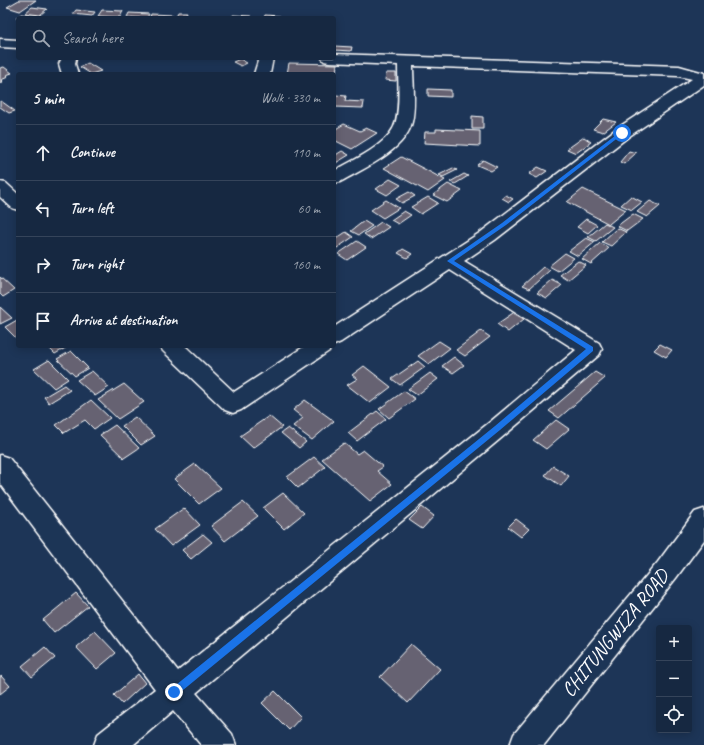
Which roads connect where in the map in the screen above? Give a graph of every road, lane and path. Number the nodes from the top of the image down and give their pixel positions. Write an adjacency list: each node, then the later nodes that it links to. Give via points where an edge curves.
1 (0, 43): 2 (street)
2 (16, 44)
3 (336, 58): 6 (street)
4 (68, 60): 7 (street)
5 (266, 60): 8 (street)
6 (406, 62): 9 (street, via 404,122 399,132 390,144 376,154); 12 (street, via 679,71 704,78 622,133 504,224)
7 (70, 72)
8 (262, 72)
9 (336, 177)
10 (0, 187): 11 (street)
11 (16, 202)
12 (450, 261): 13 (street); 18 (street, via 590,349 498,428)
13 (336, 336)
14 (173, 348): 15 (street, via 233,404)
15 (318, 348)
16 (0, 466): 18 (street, via 52,530)
17 (704, 520): 21 (street, CHITUNGWIZA ROAD, via 667,570)
18 (174, 692): 19 (street); 20 (street)
19 (109, 745)
20 (221, 745)
21 (524, 745)

